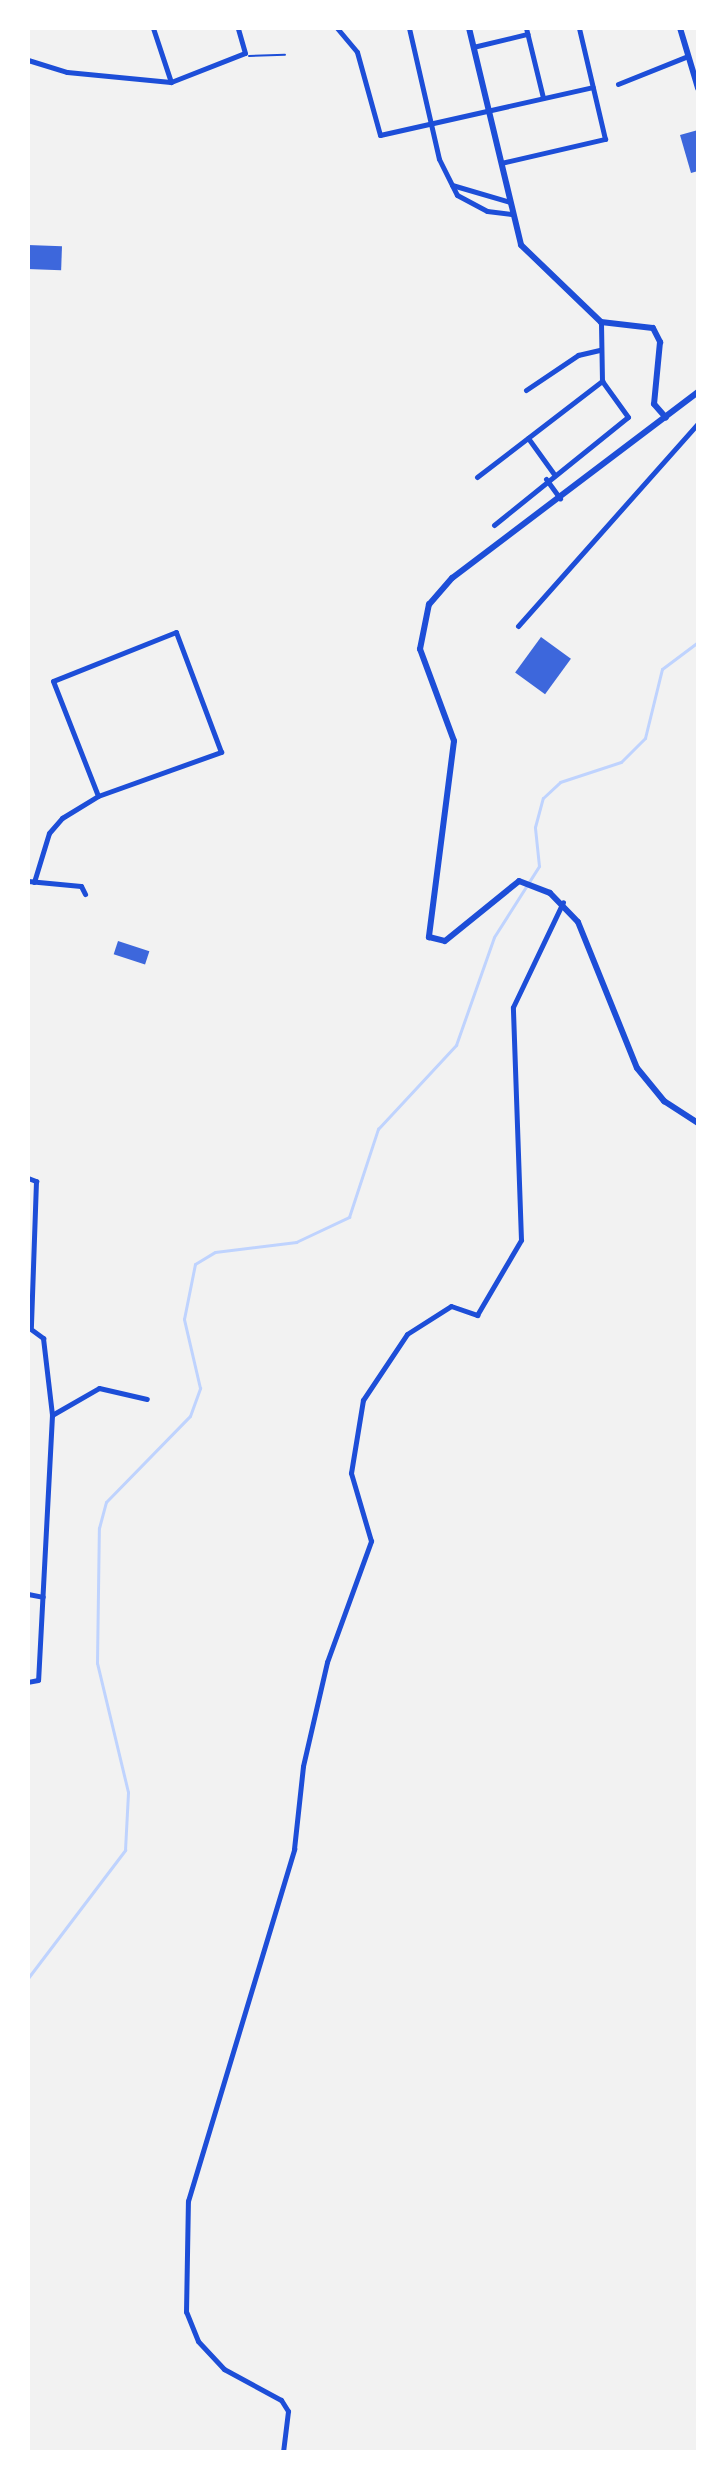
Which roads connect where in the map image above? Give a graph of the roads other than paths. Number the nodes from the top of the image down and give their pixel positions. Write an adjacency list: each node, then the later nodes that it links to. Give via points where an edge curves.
1 (153, 28): 12 (street)
2 (238, 28): 12 (street, via 245,53)
3 (337, 28): 18 (street, via 357,52 381,135)
4 (409, 28): 18 (street)
5 (469, 28): 9 (street)
6 (579, 28): 14 (street)
7 (680, 28): 10 (street)
8 (526, 31): 9 (street); 16 (street)
9 (473, 47): 17 (street)
10 (688, 56): 13 (street); 15 (street)
11 (28, 60): 12 (street, via 67,72)
12 (171, 82)
13 (618, 84)
14 (593, 87): 16 (street); 19 (street, via 605,139)
15 (698, 88)
16 (543, 98): 17 (street)
17 (489, 111): 18 (street); 19 (street)
18 (429, 125): 20 (street)
19 (501, 163): 21 (street)
20 (451, 185): 21 (street); 22 (street, via 464,203)
21 (510, 202): 22 (street)
22 (513, 214): 23 (street, via 527,256)
23 (601, 322): 24 (street); 28 (street, via 646,325 659,336 654,404)
24 (599, 350): 25 (street); 26 (street, via 578,355)
25 (602, 381): 30 (street); 31 (street, via 628,417)
26 (526, 390)
27 (698, 392): 28 (street)
28 (666, 418): 34 (street)
29 (698, 423): 36 (street)
30 (528, 438): 31 (street); 32 (street)
31 (554, 474): 33 (street)
32 (477, 477)
33 (546, 479): 34 (street); 35 (street)
34 (561, 499): 40 (street, via 452,578 429,604 422,627 425,678 454,741 429,937 445,941 519,881)
35 (494, 525)
36 (518, 626)
37 (98, 796): 37 (street, via 53,681 176,632 221,752); 38 (street, via 49,833)
38 (31, 881): 39 (street, via 81,886)
39 (85, 894)
40 (563, 902): 41 (street, via 578,922 637,1068 664,1101); 49 (street, via 513,1007 521,1240 477,1315 451,1306 407,1334 363,1400 351,1473 371,1541 327,1662 303,1766 294,1849 188,2201 186,2312 198,2341 224,2369 281,2400 288,2411)
41 (698, 1123)
42 (28, 1178): 43 (street, via 36,1181)
43 (29, 1327): 45 (street, via 43,1338)
44 (147, 1399): 45 (street, via 99,1388)
45 (52, 1415): 47 (street)
46 (28, 1594): 47 (street)
47 (43, 1597): 48 (street, via 38,1680)
48 (28, 1682)
49 (283, 2452)

